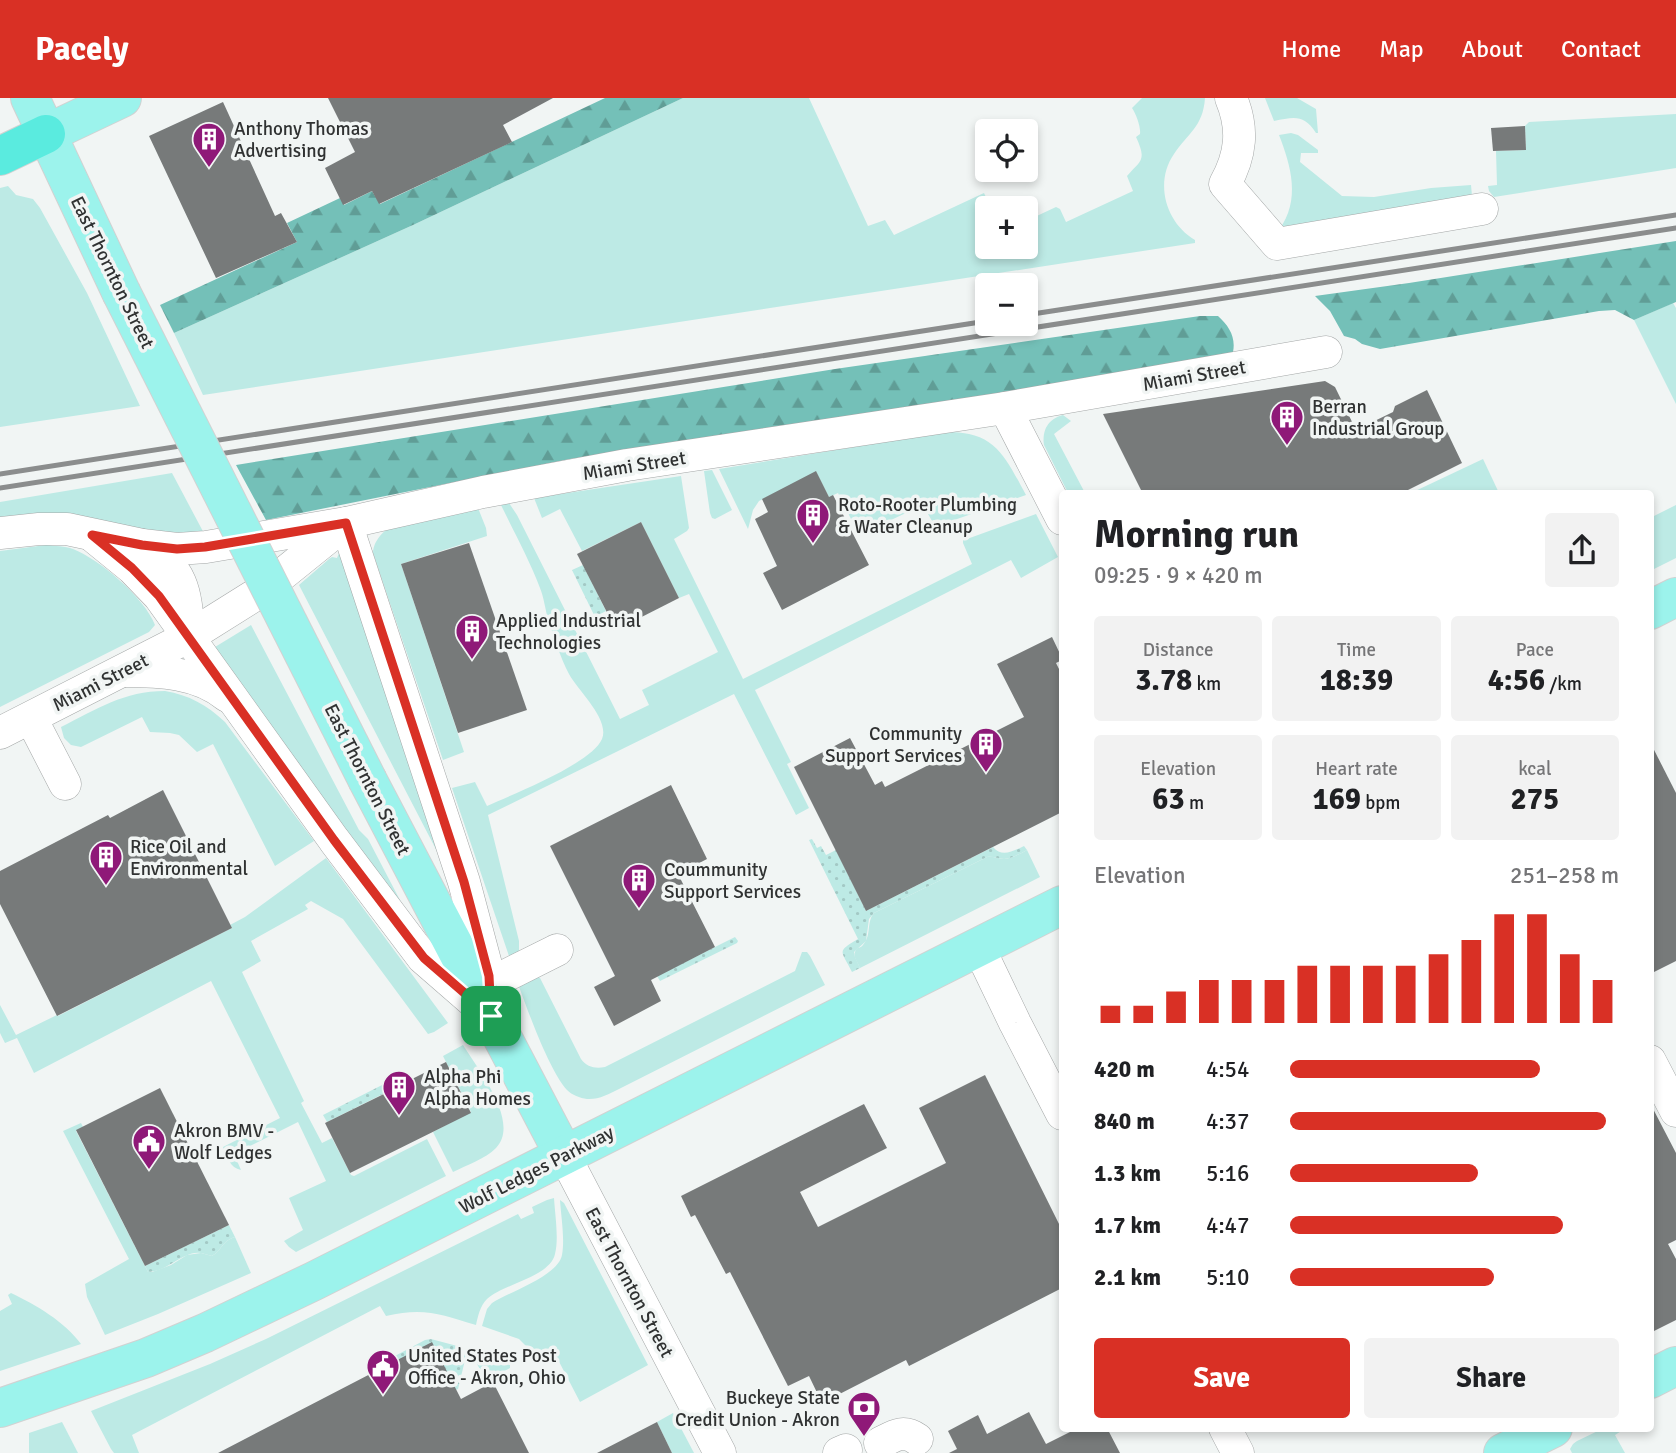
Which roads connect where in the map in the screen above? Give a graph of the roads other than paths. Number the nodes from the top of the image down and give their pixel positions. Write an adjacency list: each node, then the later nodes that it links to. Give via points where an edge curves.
1 (30, 98): 4 (main road, East Thornton Street)
2 (122, 98): 4 (main road)
3 (1231, 98): 6 (street, via 1240,129 1237,159 1226,184 1277,244)
4 (46, 134): 5 (highway); 25 (main road, East Thornton Street, bridge, via 368,780)
5 (0, 156)
6 (1482, 209)
7 (1326, 352): 8 (street, Miami Street)
8 (1004, 408): 9 (street); 10 (street, Miami Street, via 602,470)
9 (1059, 513)
10 (346, 523): 13 (street, via 205,547); 16 (street, Miami Street, via 263,590); 25 (street, via 464,882 489,976)
11 (0, 533): 12 (street, via 67,529)
12 (92, 535): 13 (street); 16 (street, via 150,587)
13 (142, 545): 16 (street, via 155,551 176,573 188,612)
14 (1676, 597): 15 (main road)
15 (1654, 608)
16 (188, 637): 17 (street, Miami Street); 18 (street)
17 (122, 671): 18 (street, via 202,681); 19 (street, Miami Street)
18 (236, 704): 25 (street, via 424,958)
19 (31, 718): 20 (street, Miami Street); 21 (street)
20 (0, 733)
21 (65, 784)
22 (1059, 907): 23 (main road, Wolf Ledges Parkway)
23 (979, 948): 27 (street); 29 (main road, Wolf Ledges Parkway)
24 (557, 950): 25 (street)
25 (490, 1000): 29 (main road, East Thornton Street)
26 (1654, 1069): 28 (street)
27 (1059, 1108)
28 (1676, 1111)
29 (564, 1155): 32 (main road, Wolf Ledges Parkway, via 205,1333); 37 (street, East Thornton Street)
30 (1676, 1366): 31 (main road)
31 (1654, 1377)
32 (0, 1408)
33 (1227, 1432): 38 (street)
34 (1547, 1435): 39 (main road)
35 (917, 1438): 36 (street, via 914,1442)
36 (880, 1443)
37 (720, 1453)
38 (1238, 1453)
39 (1503, 1453)

